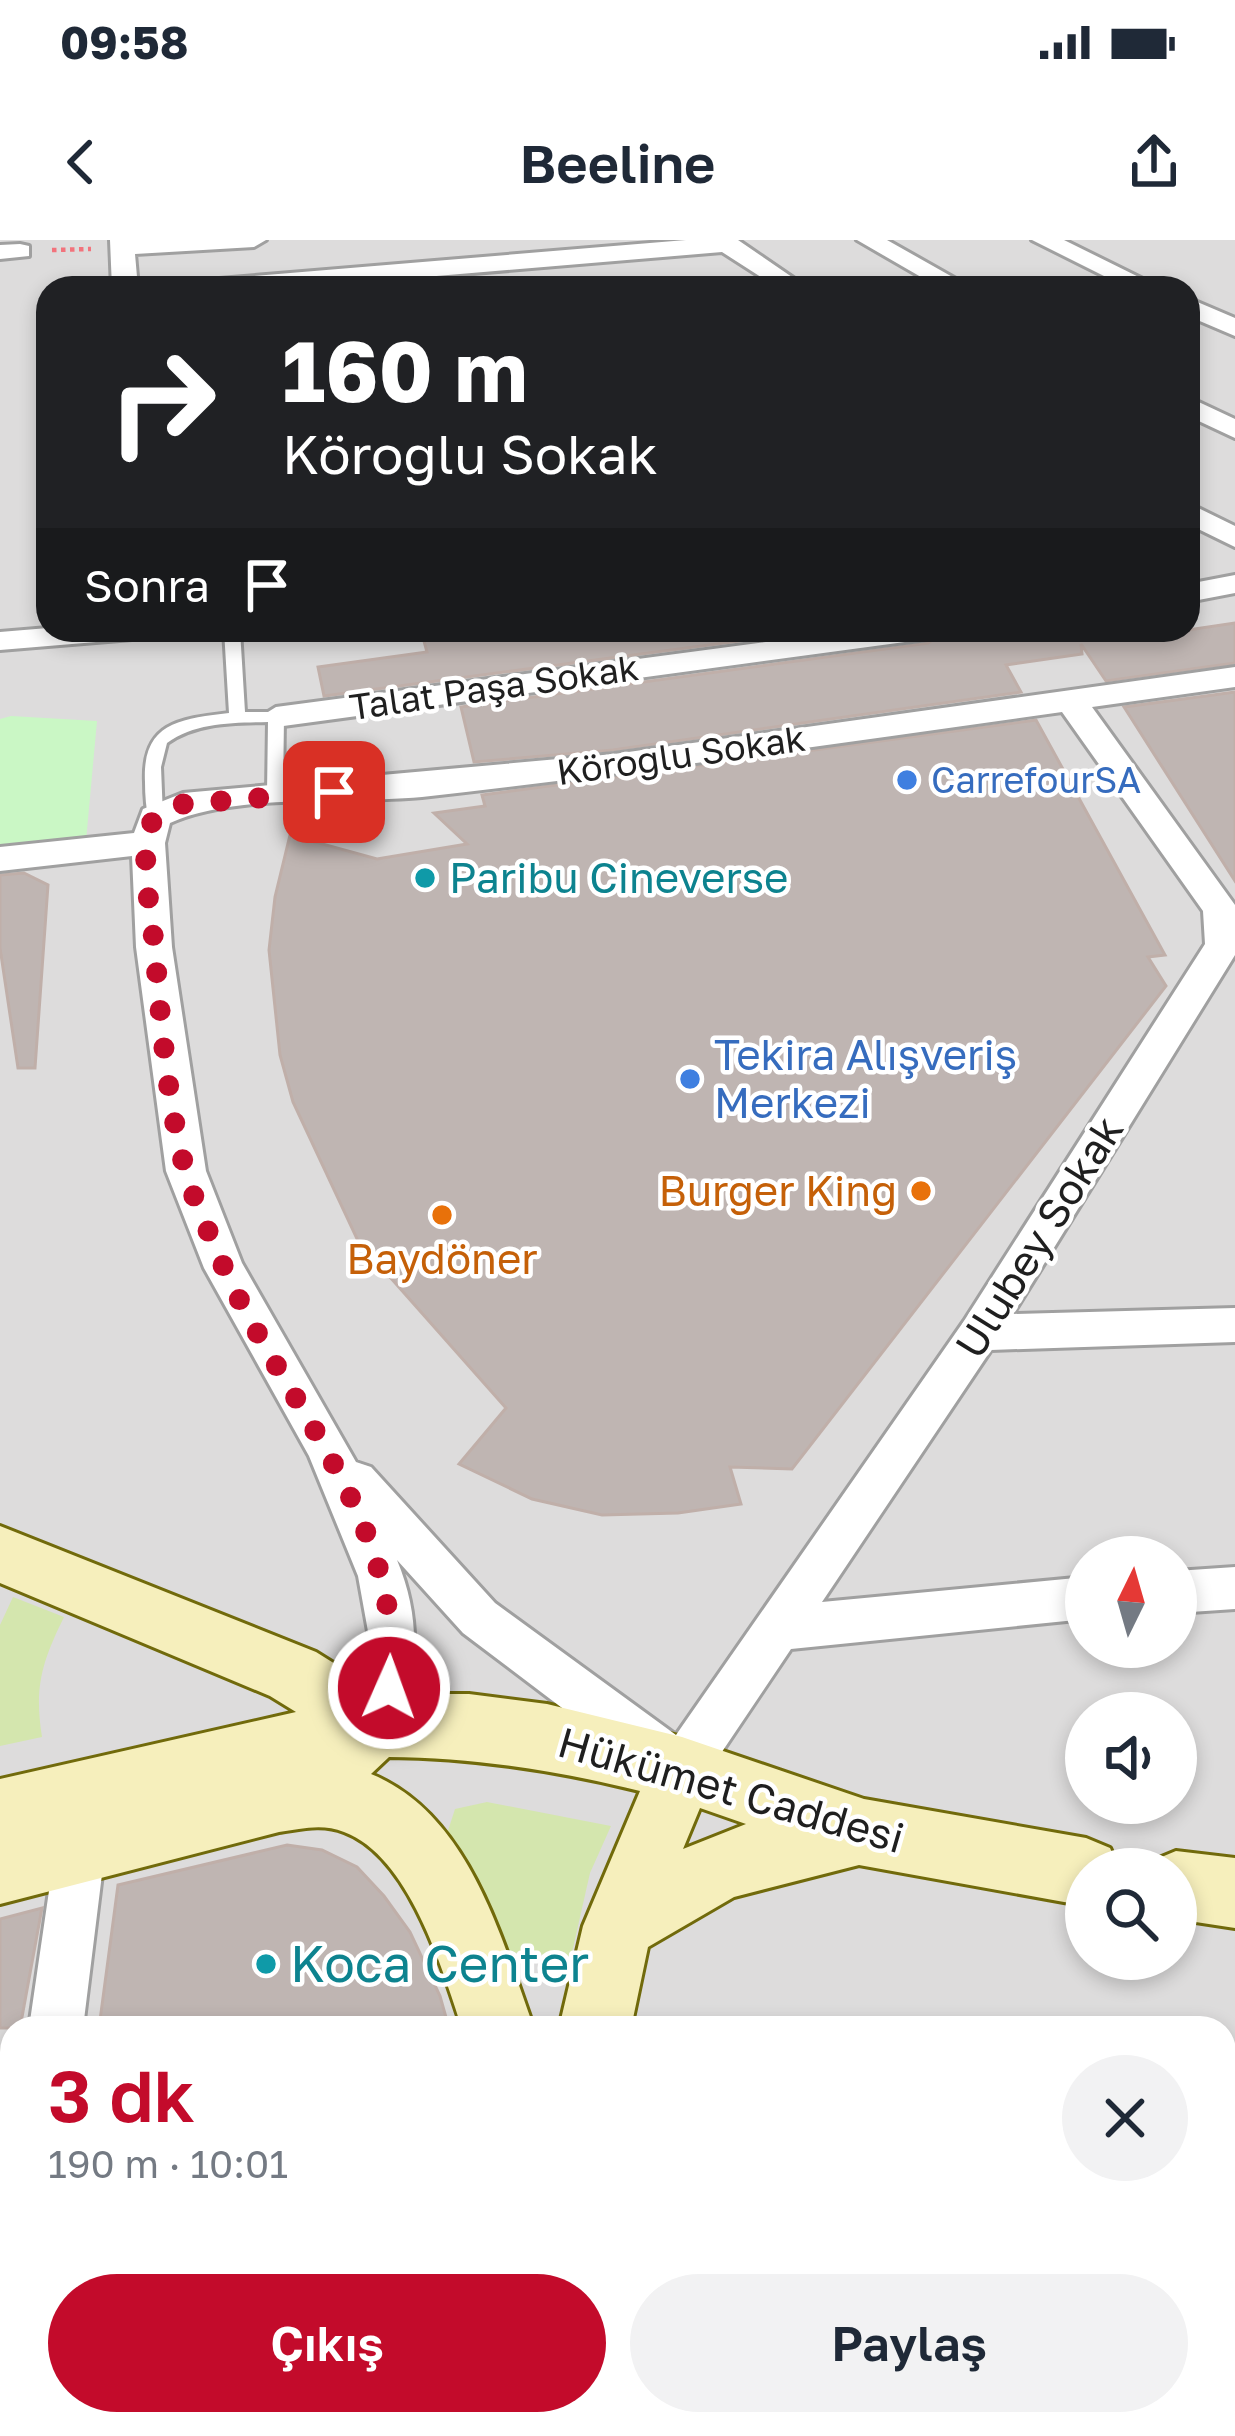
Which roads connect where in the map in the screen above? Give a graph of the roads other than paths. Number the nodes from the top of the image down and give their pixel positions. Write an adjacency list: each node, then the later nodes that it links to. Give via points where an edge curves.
1 (254, 240): 5 (street)
2 (868, 240): 9 (street)
3 (1044, 240): 10 (street)
4 (723, 242): 7 (street); 8 (street)
5 (122, 244): 6 (street)
6 (124, 276)
7 (342, 276)
8 (776, 276)
9 (936, 276)
10 (1122, 276)
11 (1200, 312): 12 (street)
12 (1235, 328)
13 (1200, 411): 14 (street)
14 (1235, 430)
15 (1210, 516): 16 (street)
16 (1235, 538)
17 (1235, 584): 18 (street)
18 (1200, 591)
19 (36, 638): 20 (street)
20 (0, 641)
21 (233, 642): 26 (lane)
22 (837, 642): 25 (street, Talat Paşa Sokak)
23 (1235, 677): 24 (street, Köroğlu Sokak)
24 (1069, 699): 27 (street, Köroğlu Sokak, via 614,765); 30 (street, Ulubey Sokak)
25 (276, 717): 26 (lane); 27 (lane)
26 (237, 718): 28 (lane, via 182,726 160,739)
27 (275, 794): 28 (street, Köroğlu Sokak, via 183,804)
28 (151, 830): 29 (street, Köroğlu Sokak); 33 (street, via 163,1032 186,1171 224,1268)
29 (0, 859)
30 (1229, 923): 32 (street, Ulubey Sokak, via 1223,945)
31 (1235, 1324): 32 (street)
32 (979, 1333): 38 (street, Ulubey Sokak)
33 (328, 1448): 39 (street, via 381,1576 394,1648); 40 (street, via 479,1618)
34 (0, 1554): 39 (main road, via 293,1674)
35 (1235, 1588): 36 (street)
36 (1197, 1591)
37 (1065, 1600): 38 (street)
38 (782, 1628): 40 (street, Ulubey Sokak)
39 (375, 1725): 40 (main road, Hükümet Caddesi, via 547,1736); 41 (main road, via 331,1767); 42 (main road, Hükümet Caddesi)
40 (682, 1768): 43 (main road, Hükümet Caddesi); 49 (main road)
41 (279, 1798): 44 (main road); 51 (main road, via 355,1800 410,1838 439,1884)
42 (0, 1812)
43 (864, 1833): 45 (main road, Hükümet Caddesi); 49 (main road, via 732,1860)
44 (80, 1850): 46 (main road); 50 (street)
45 (1065, 1868)
46 (0, 1870)
47 (1197, 1888): 48 (main road)
48 (1235, 1893)
49 (618, 1926): 52 (main road)
50 (58, 2016)
51 (492, 2016)
52 (598, 2016)

